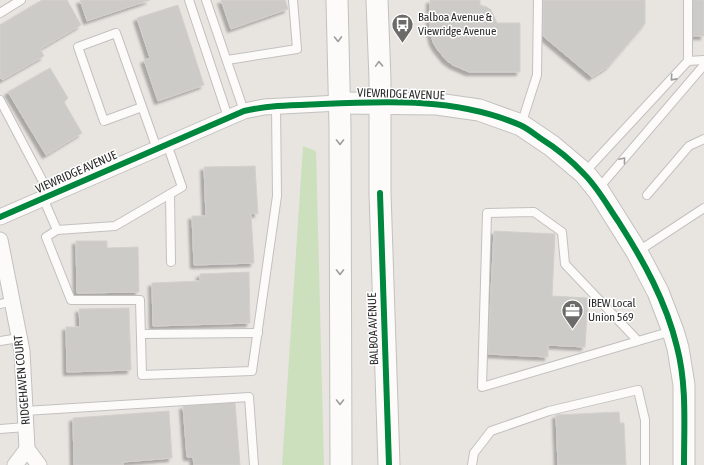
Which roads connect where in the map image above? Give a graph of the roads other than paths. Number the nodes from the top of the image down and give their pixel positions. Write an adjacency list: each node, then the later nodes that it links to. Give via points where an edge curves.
1 (21, 0): 9 (lane)
2 (189, 0): 20 (lane)
3 (206, 0): 10 (lane)
4 (293, 0): 10 (lane, via 297,49)
5 (337, 0): 15 (main road, one-way to 15)
6 (377, 0): 16 (main road, BALBOA AVENUE, one-way to 6)
7 (538, 0): 21 (lane, via 537,75)
8 (688, 0): 12 (lane)
9 (0, 13)
10 (227, 60): 19 (lane)
11 (704, 60): 12 (lane)
12 (688, 61): 24 (lane, one-way to 24)
13 (704, 65): 25 (lane, one-way to 13)
14 (0, 100): 28 (lane)
15 (339, 103): 16 (main road, VIEWRIDGE AVENUE); 17 (street, VIEWRIDGE AVENUE); 49 (main road, one-way to 49)
16 (380, 103): 21 (main road, VIEWRIDGE AVENUE, via 437,104 479,110); 50 (main road, BALBOA AVENUE, via 380,193)
17 (276, 106): 19 (street, VIEWRIDGE AVENUE); 37 (lane, via 277,196)
18 (142, 107): 18 (lane, via 116,33 78,47 104,121); 23 (lane)
19 (244, 111): 20 (street, VIEWRIDGE AVENUE)
20 (228, 117): 23 (street, VIEWRIDGE AVENUE)
21 (521, 125): 24 (main road, VIEWRIDGE AVENUE, via 552,146)
22 (704, 139): 27 (lane, via 689,146)
23 (162, 146): 26 (lane, via 182,187); 28 (street, VIEWRIDGE AVENUE)
24 (584, 174): 25 (main road, VIEWRIDGE AVENUE)
25 (598, 190): 33 (main road, VIEWRIDGE AVENUE)
26 (170, 194): 31 (lane, via 115,226); 34 (lane)
27 (647, 195)
28 (47, 197): 30 (street, VIEWRIDGE AVENUE); 31 (lane)
29 (704, 208): 33 (lane)
30 (0, 217)
31 (57, 230): 38 (lane, via 46,237 71,300 140,300)
32 (0, 240): 35 (street, RIDGEHAVEN COURT)
33 (637, 252): 36 (main road, VIEWRIDGE AVENUE, via 658,292)
34 (171, 262)
35 (6, 302): 39 (street, RIDGEHAVEN COURT)
36 (673, 331): 41 (lane); 53 (main road, VIEWRIDGE AVENUE, via 684,385)
37 (258, 333): 38 (lane); 38 (lane, via 252,371 142,375)
38 (141, 334)
39 (19, 338): 40 (lane); 42 (street, RIDGEHAVEN COURT)
40 (0, 341)
41 (638, 341): 41 (lane, via 482,387 487,213 534,212 562,232 565,264)
42 (25, 411): 43 (street, RIDGEHAVEN COURT); 48 (lane, via 249,397)
43 (26, 427): 44 (lane); 45 (street, RIDGEHAVEN COURT)
44 (0, 429)
45 (27, 449): 46 (street); 47 (street)
46 (15, 465)
47 (39, 465)
48 (254, 465)
49 (341, 465)
50 (389, 465)
51 (472, 465): 52 (lane, via 474,453 491,431 549,411 638,390 645,420)
52 (645, 465)
53 (684, 465)

